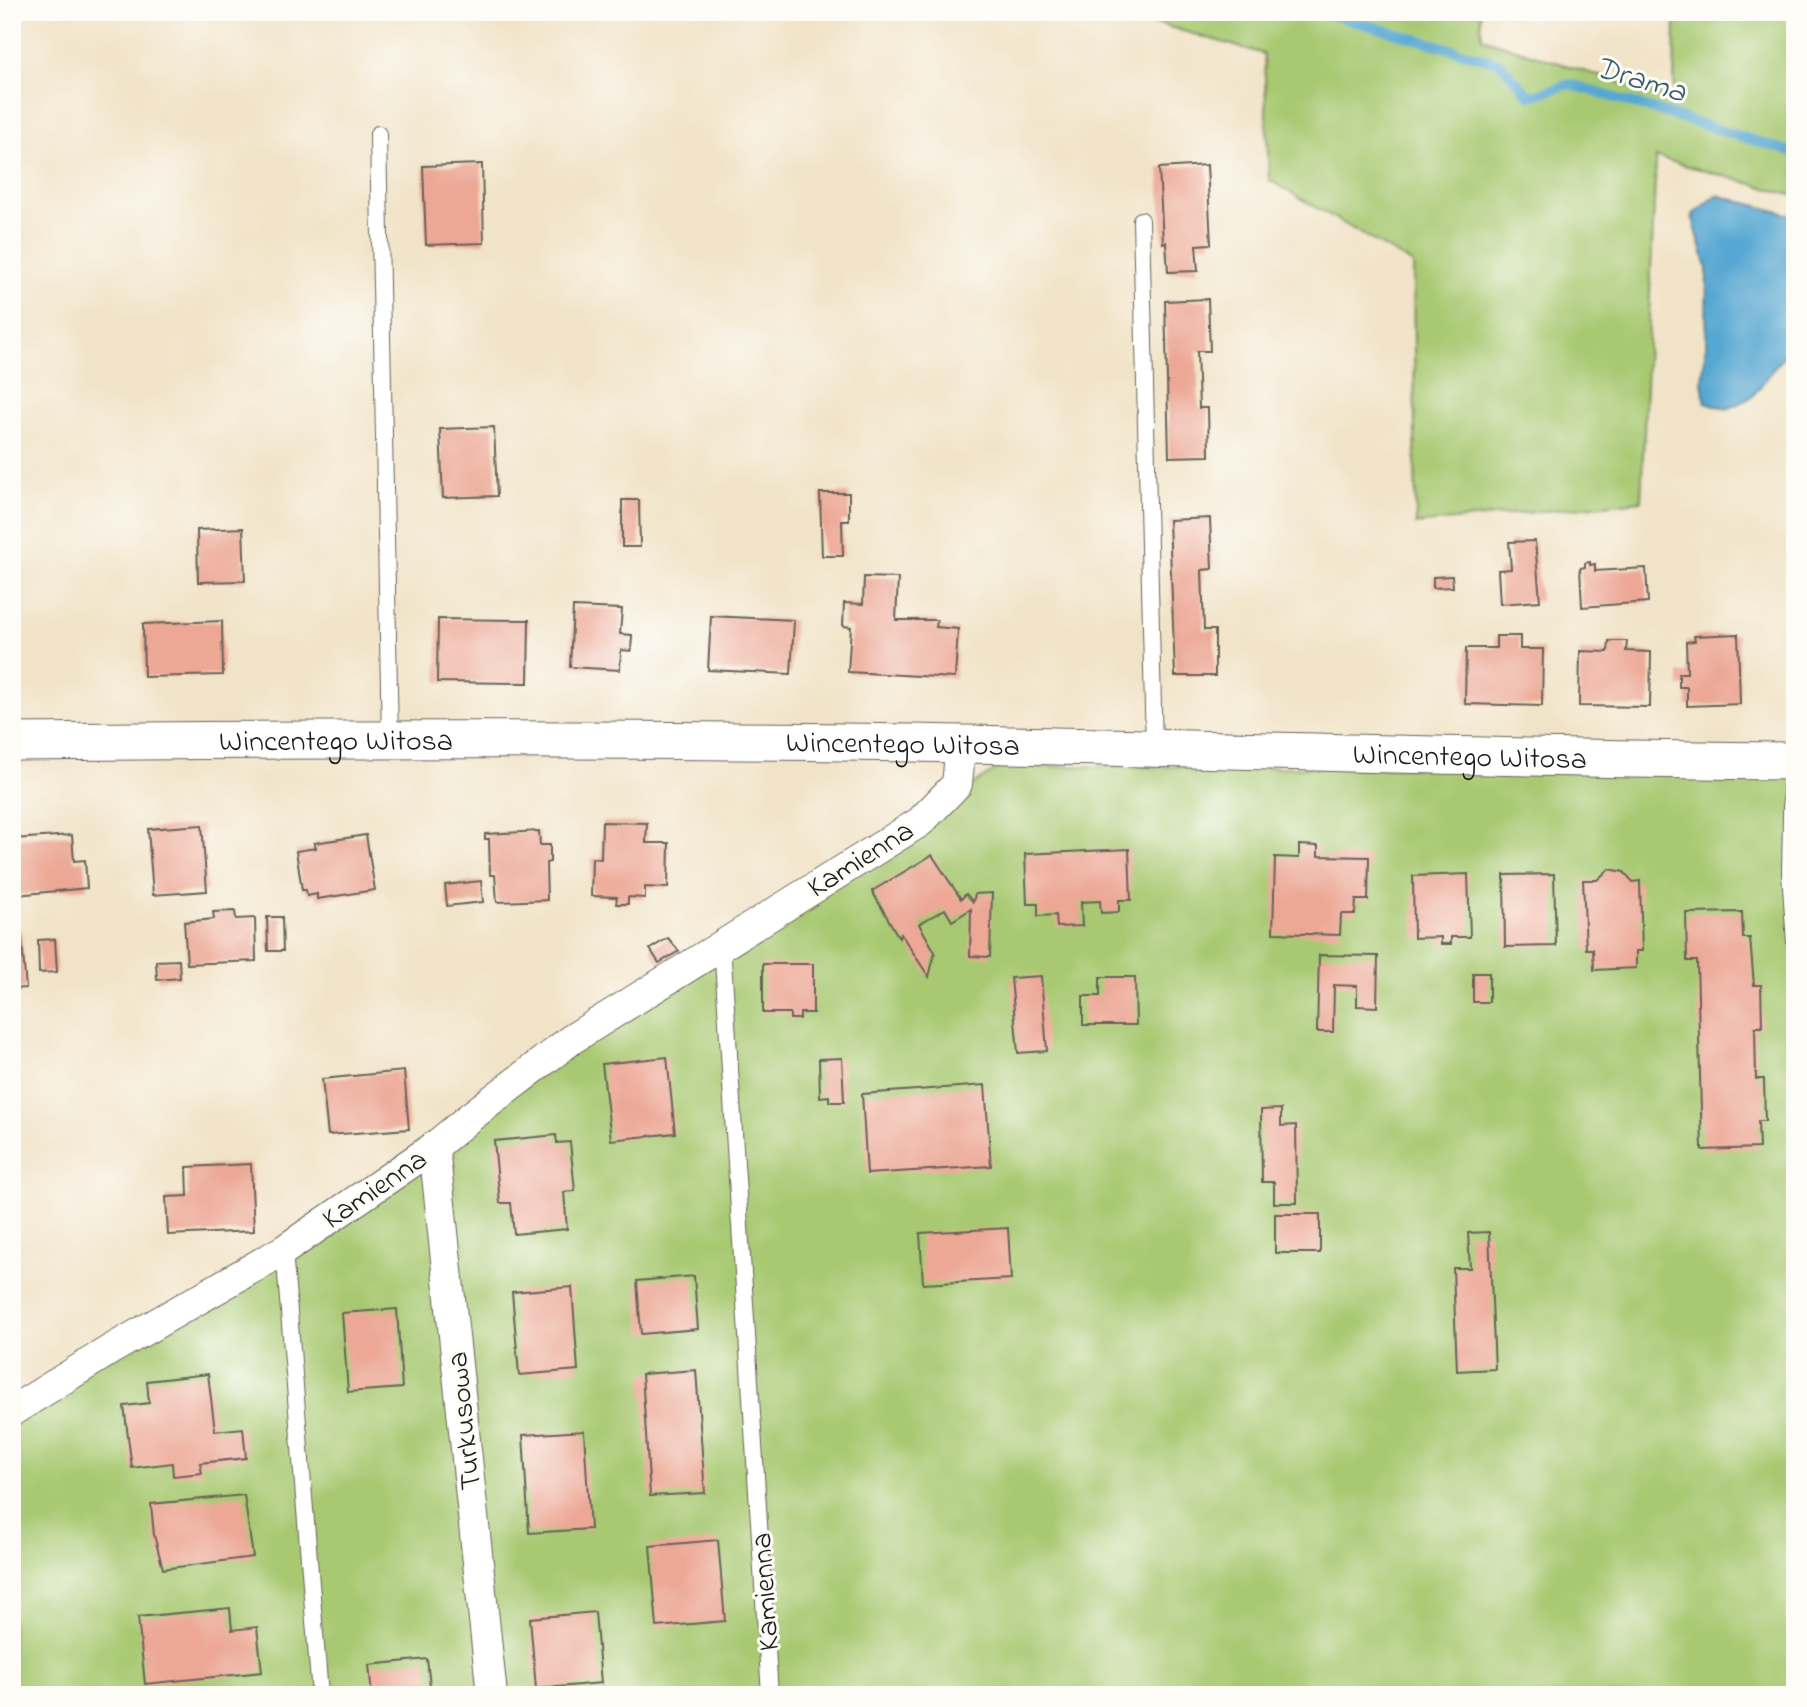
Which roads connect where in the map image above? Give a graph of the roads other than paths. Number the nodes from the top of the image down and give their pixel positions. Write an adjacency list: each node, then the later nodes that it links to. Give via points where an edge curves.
1 (377, 134): 3 (lane)
2 (1140, 220): 6 (lane)
3 (390, 739): 4 (street, Wincentego Witosa); 5 (street, Wincentego Witosa)
4 (12, 742)
5 (961, 744): 6 (street, Wincentego Witosa); 9 (street, Kamienna, via 957,784 920,822)
6 (1154, 749): 7 (street, Wincentego Witosa)
7 (1794, 761): 8 (lane, via 1790,874)
8 (1795, 942)
9 (722, 944): 10 (street, Kamienna, via 572,1039); 15 (lane, Kamienna)
10 (435, 1147): 11 (street, Kamienna); 14 (street, Turkusowa)
11 (284, 1250): 12 (street, Kamienna); 13 (lane)
12 (12, 1411)
13 (320, 1695)
14 (492, 1695)
15 (770, 1695)

